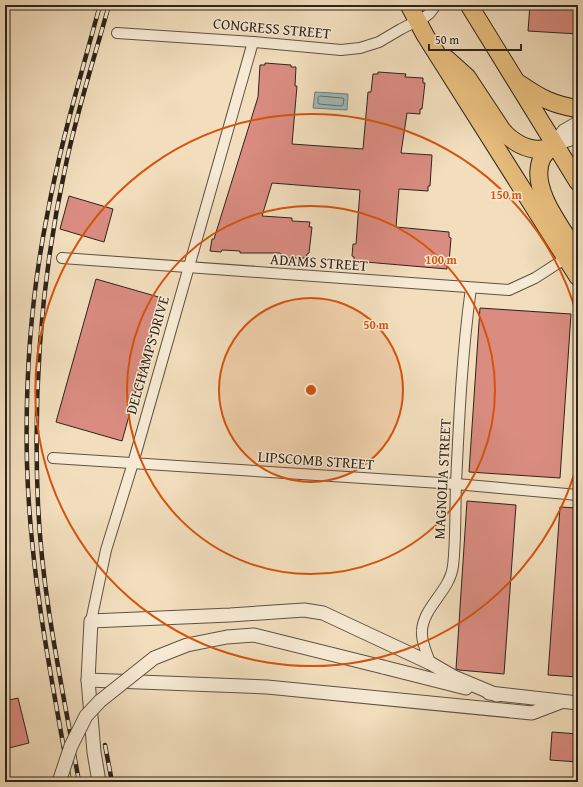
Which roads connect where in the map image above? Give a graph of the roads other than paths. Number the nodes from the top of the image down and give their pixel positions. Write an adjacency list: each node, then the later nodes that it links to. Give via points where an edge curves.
1 (410, 5): 4 (highway)
2 (436, 5): 4 (street, CONGRESS STREET, via 430,13)
3 (469, 5): 8 (highway)
4 (417, 21): 6 (street, CONGRESS STREET, via 379,42 360,48 341,50); 7 (highway)
5 (117, 32): 6 (street, CONGRESS STREET)
6 (253, 42): 16 (street, DELCHAMPS DRIVE)
7 (430, 43): 12 (highway, via 467,77 509,138 536,149 544,149); 14 (highway)
8 (516, 82): 9 (highway, via 541,98 559,105); 12 (highway)
9 (578, 108)
10 (578, 123): 12 (street, via 564,131)
11 (578, 136): 12 (street)
12 (554, 144): 13 (highway); 14 (highway, via 540,163 540,188)
13 (578, 182)
14 (572, 256): 17 (highway); 18 (street, ADAMS STREET, via 509,290)
15 (62, 258): 16 (street, ADAMS STREET)
16 (189, 267): 18 (street, ADAMS STREET); 20 (street, DELCHAMPS DRIVE)
17 (578, 277)
18 (471, 288): 21 (street, MAGNOLIA STREET, via 466,326)
19 (53, 458): 20 (street, LIPSCOMB STREET)
20 (133, 463): 21 (street, LIPSCOMB STREET); 23 (street, DELCHAMPS DRIVE, via 106,550)
21 (456, 484): 22 (street, LIPSCOMB STREET); 24 (street, MAGNOLIA STREET, via 452,572 446,588 424,622 422,631)
22 (578, 495)
23 (91, 621): 24 (street, via 304,610 323,613); 25 (street, DELCHAMPS DRIVE)
24 (430, 663): 26 (street, via 454,677)
25 (88, 680): 27 (street, via 267,687 532,713); 30 (street, DELCHAMPS DRIVE)
26 (497, 695): 27 (street); 29 (street, bridge, via 444,684 254,635 227,637 187,645 154,658 100,701 86,716 71,746)
27 (561, 702): 28 (street)
28 (578, 703)
29 (59, 782)
30 (99, 782)

